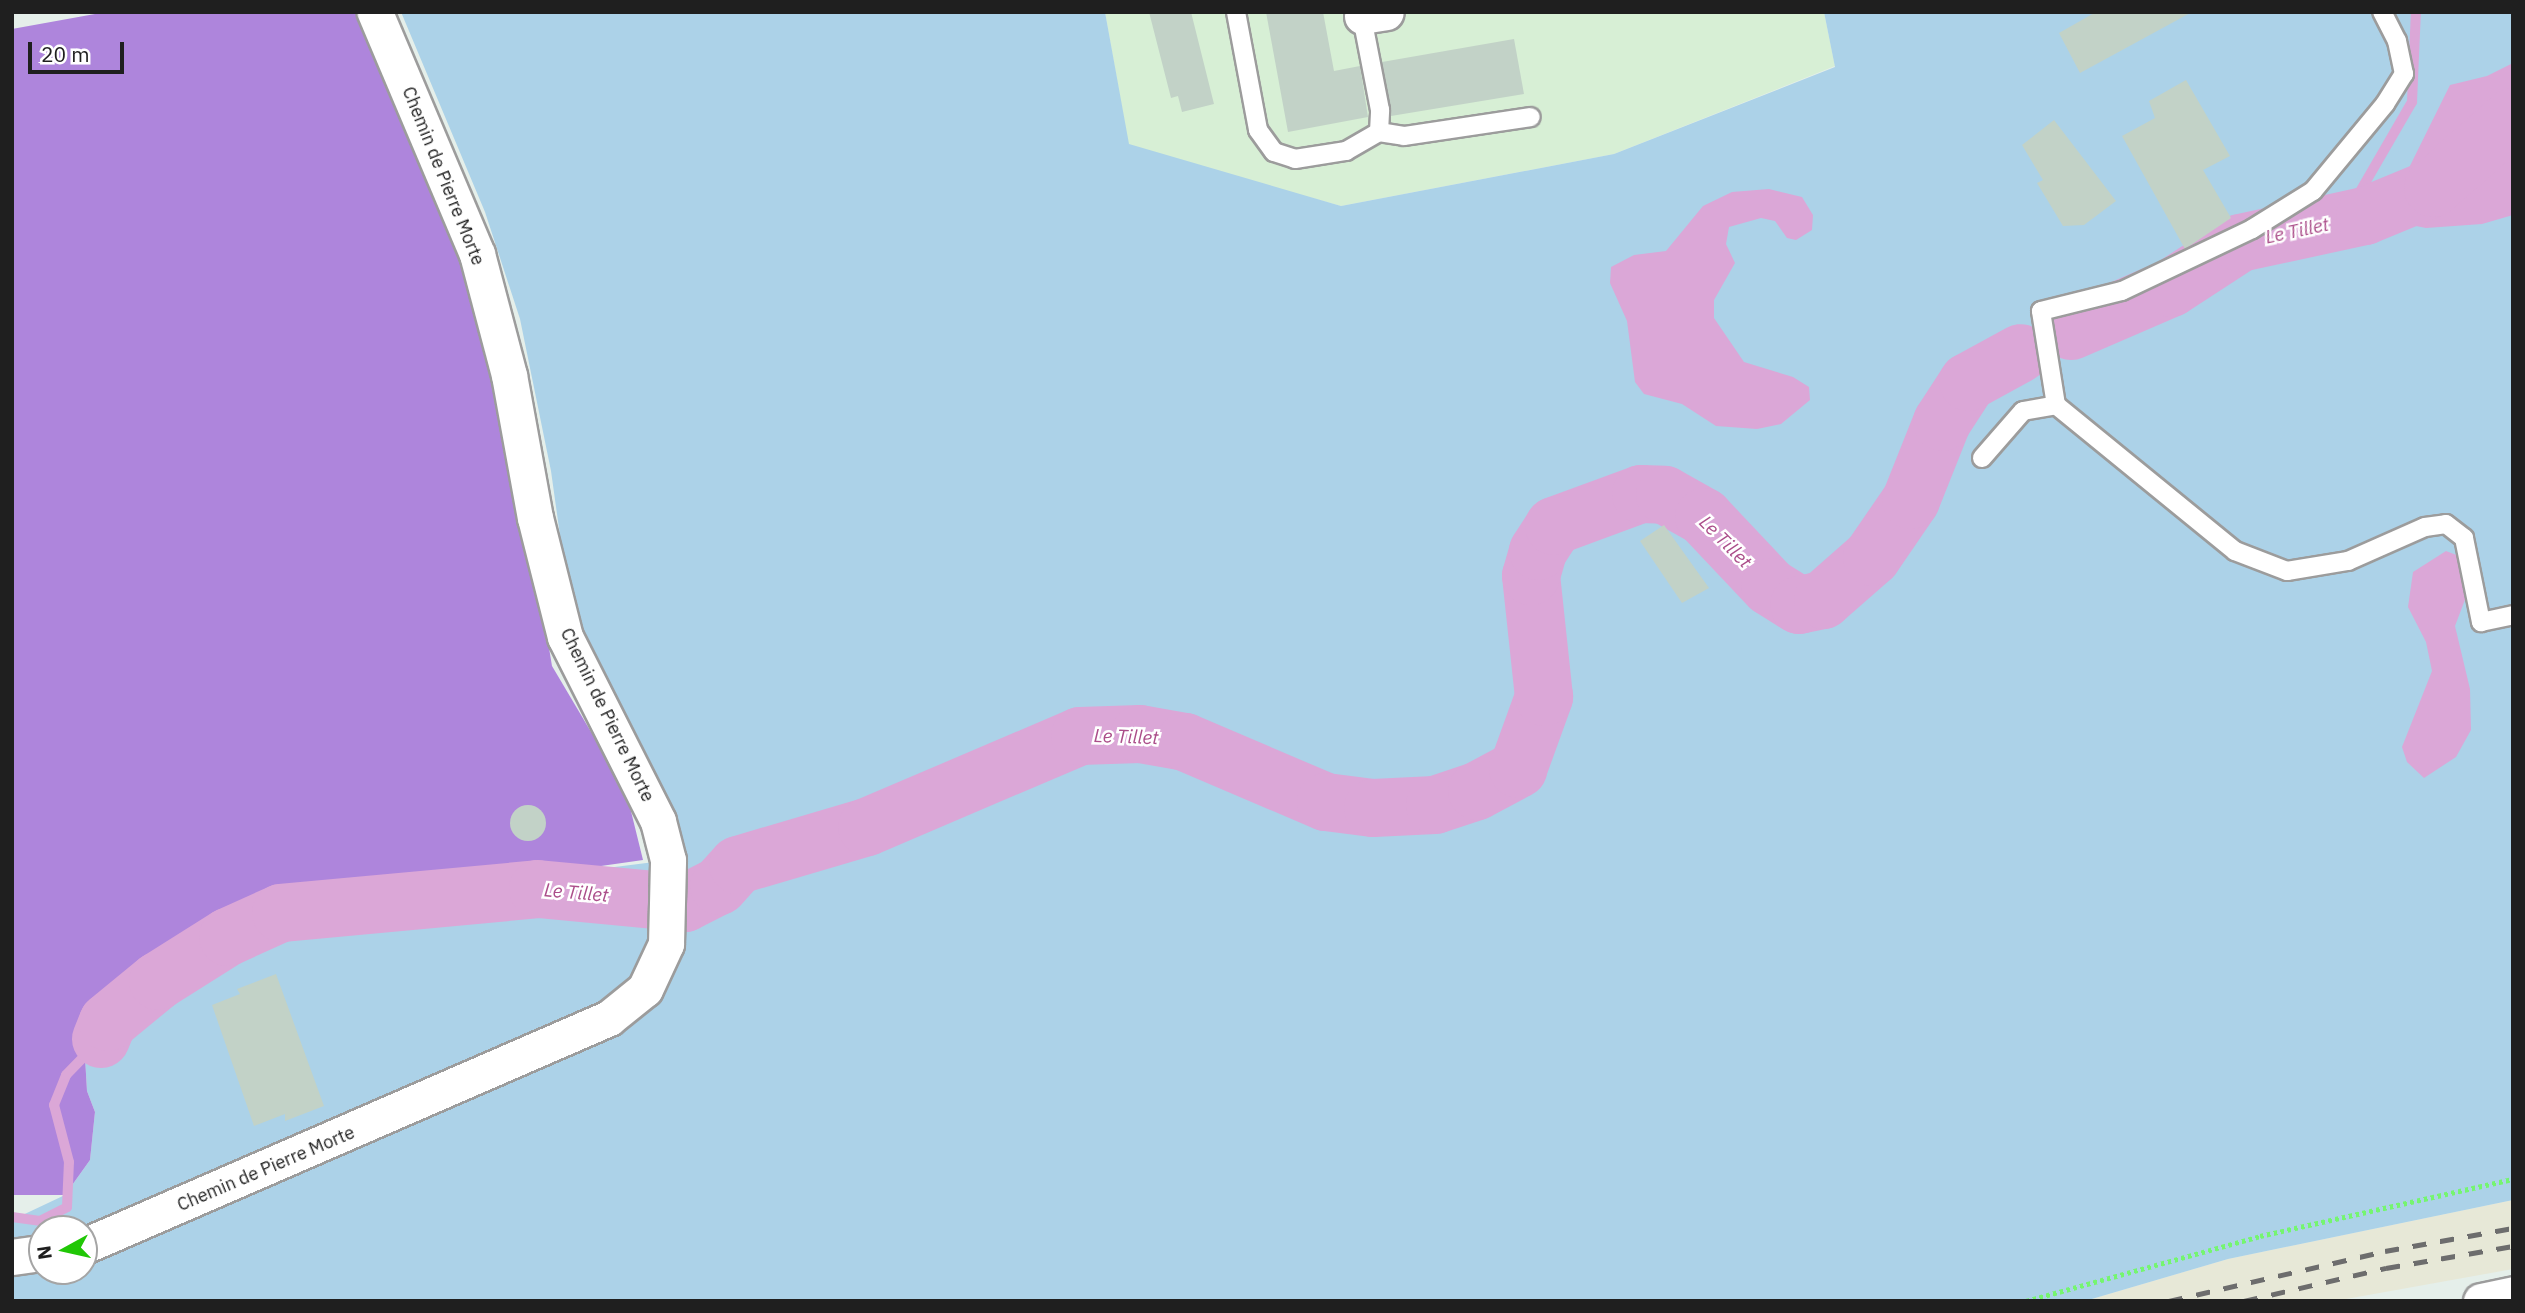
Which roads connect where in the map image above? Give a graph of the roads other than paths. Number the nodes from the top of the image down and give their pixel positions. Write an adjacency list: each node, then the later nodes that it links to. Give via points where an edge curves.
1 (375, 12): 10 (street, Chemin de Pierre Morte, via 477,254 506,363 535,518 565,637 641,781 668,860 666,944 645,989 609,1018)
2 (1236, 12): 6 (lane, via 1258,130 1266,146 1283,158 1312,157 1363,145)
3 (2382, 12): 7 (lane, via 2397,41 2404,74 2313,191 2252,229 2122,291 2041,311)
4 (1369, 14): 6 (lane)
5 (1531, 117): 6 (lane, via 1404,136)
6 (1379, 132)
7 (2056, 405): 8 (lane, via 2023,411); 9 (lane, via 2235,551 2287,571 2348,561 2425,527 2446,524 2464,538 2481,622)
8 (1982, 458)
9 (2513, 615)
10 (98, 1240)
11 (2513, 1294): 12 (street)
12 (2481, 1301)

